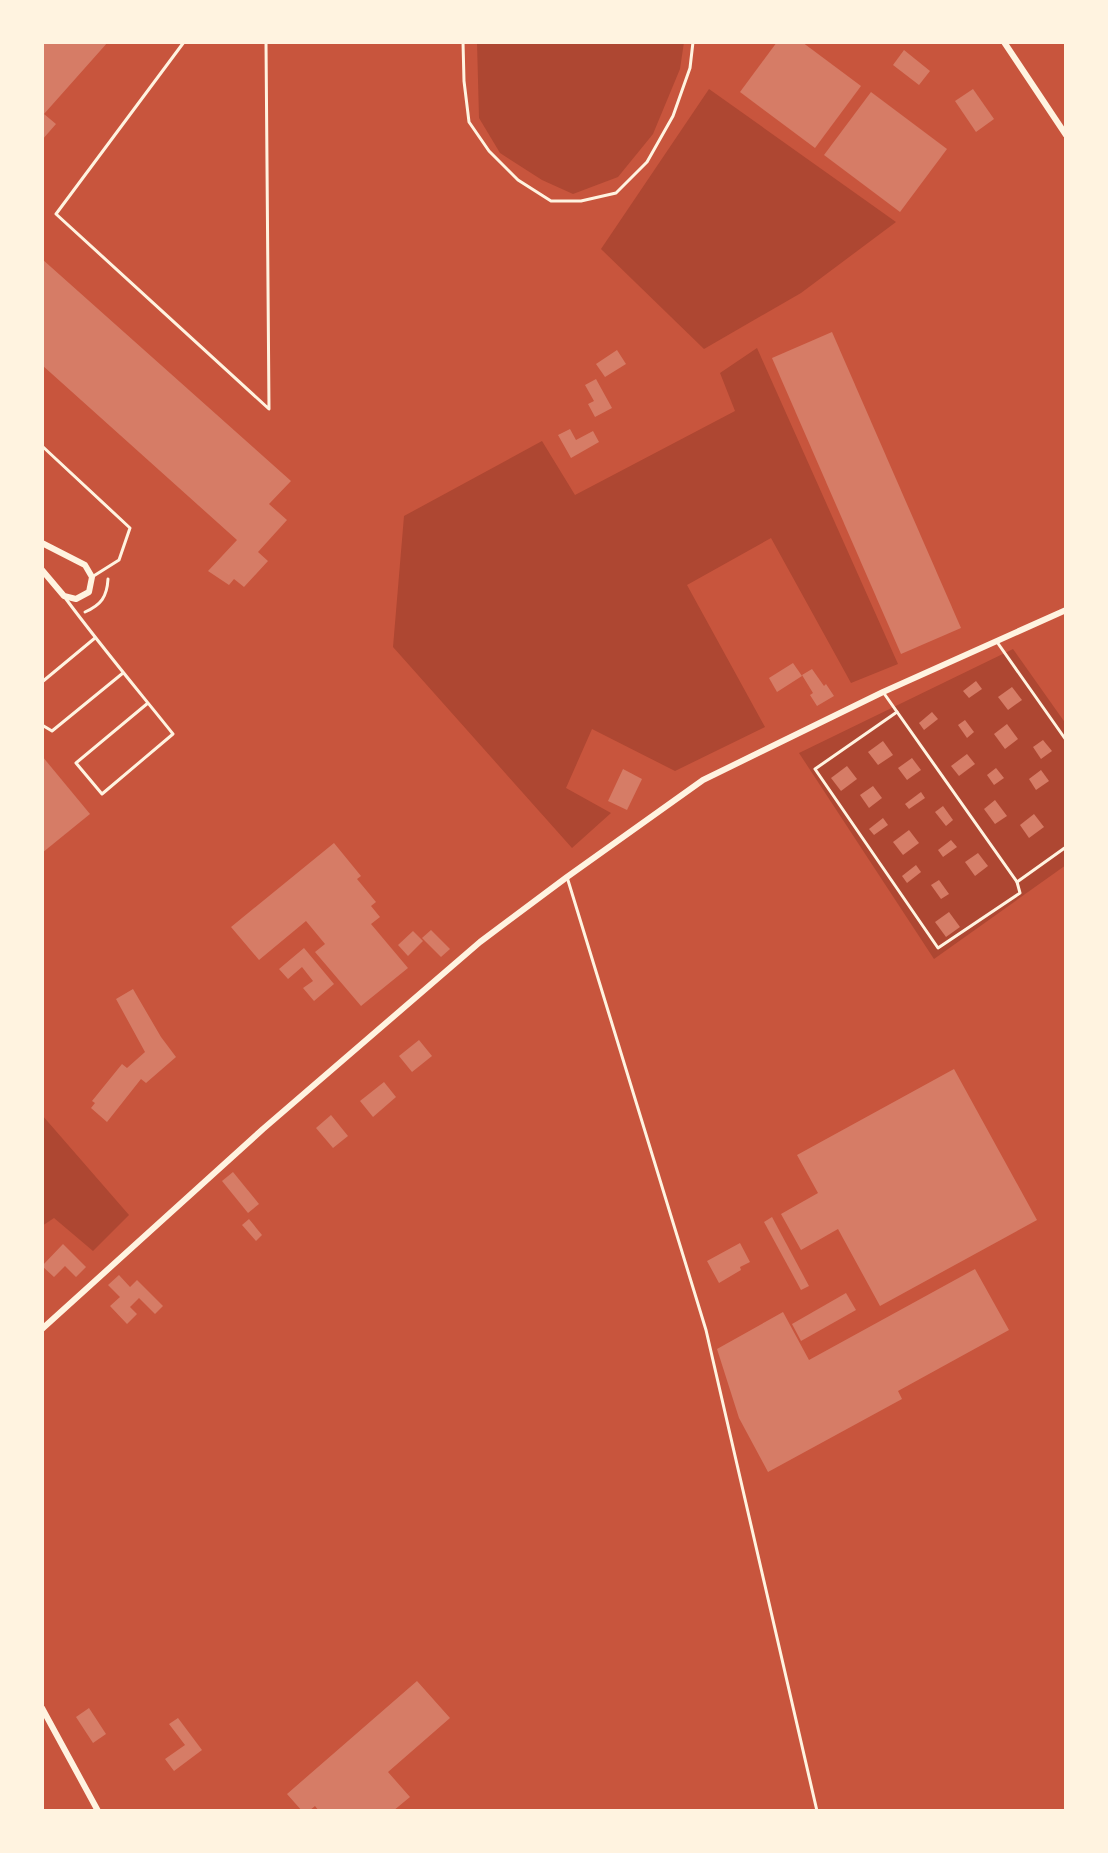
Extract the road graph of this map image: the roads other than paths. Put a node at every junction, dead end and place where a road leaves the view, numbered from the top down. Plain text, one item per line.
1 (184, 42) edge
2 (266, 42) edge
3 (1004, 42) edge
4 (1066, 135) edge
5 (42, 446) edge
6 (42, 543) edge
7 (42, 570) edge
8 (92, 577) junction
9 (64, 596) junction
10 (1066, 610) edge
11 (95, 638) junction
12 (996, 641) junction
13 (123, 673) junction
14 (42, 682) edge
15 (883, 692) junction
16 (148, 703) junction
17 (897, 712) junction
18 (42, 725) edge
19 (1066, 740) edge
20 (1066, 847) edge
21 (567, 877) junction
22 (1017, 882) junction
23 (42, 1329) edge
24 (42, 1708) edge
25 (98, 1811) edge
26 (817, 1811) edge

1 - 2 lane
3 - 4 street
5 - 8 lane
6 - 8 street
7 - 9 street
8 - 9 street
9 - 11 lane
10 - 12 street
11 - 13 lane
11 - 14 lane
12 - 15 street
12 - 19 lane
13 - 16 lane
13 - 18 lane
15 - 17 lane
15 - 21 street
16 - 16 lane
17 - 22 lane
17 - 22 lane
20 - 22 lane
21 - 23 street
21 - 26 lane
24 - 25 street

